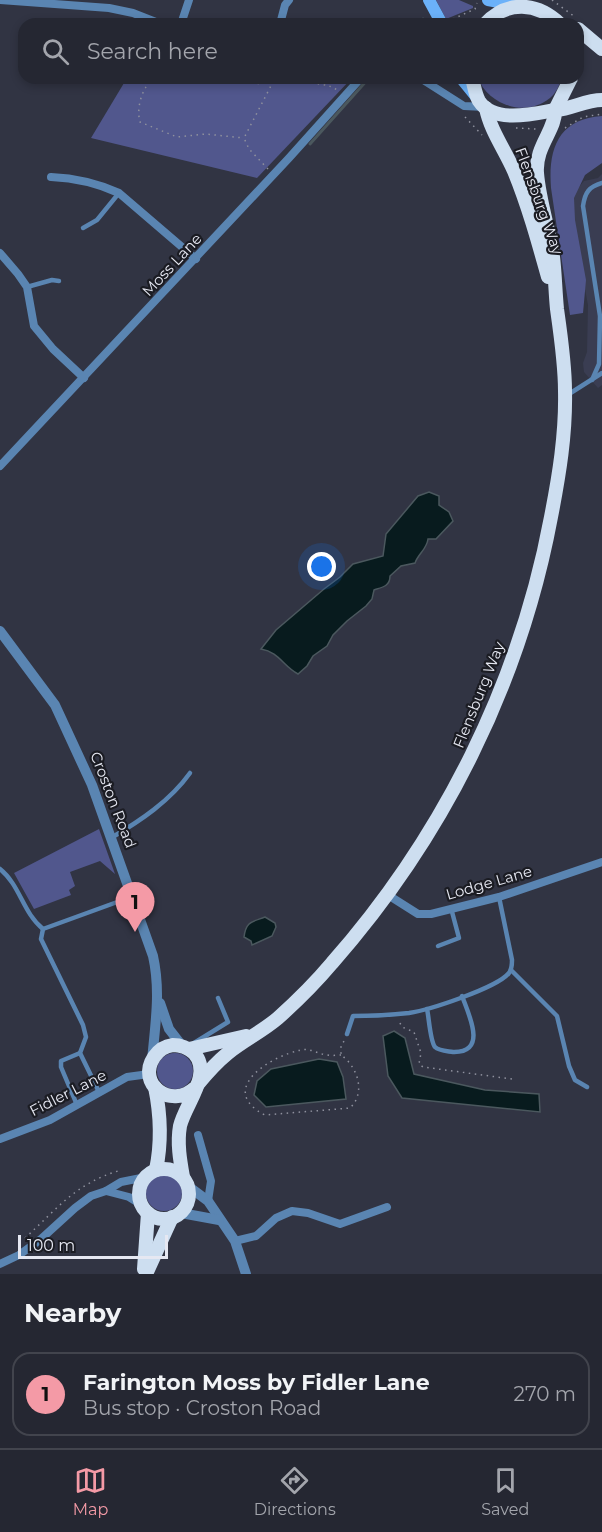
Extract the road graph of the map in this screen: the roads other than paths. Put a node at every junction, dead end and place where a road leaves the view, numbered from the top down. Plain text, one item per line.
1 (0, 0) edge
2 (189, 0) edge
3 (289, 0) edge
4 (429, 0) edge
5 (488, 0) edge
6 (99, 4) edge
7 (526, 4) edge
8 (543, 10) junction
9 (146, 18) edge
10 (183, 18) edge
11 (282, 18) edge
12 (439, 18) edge
13 (491, 18) edge
14 (553, 18) edge
15 (560, 18) edge
16 (584, 34) edge
17 (602, 49) edge
18 (356, 84) edge
19 (429, 84) edge
20 (466, 84) edge
21 (474, 84) edge
22 (568, 84) edge
23 (602, 100) edge
24 (483, 105) junction
25 (555, 110) junction
26 (51, 177) dead end
27 (601, 183) edge
28 (119, 193) junction
29 (83, 228) dead end
30 (0, 253) edge
31 (196, 259) junction
32 (59, 281) dead end
33 (27, 287) junction
34 (557, 308) junction
35 (602, 373) edge
36 (84, 378) junction
37 (592, 380) junction
38 (566, 395) junction
39 (0, 466) edge
40 (2, 639) edge
41 (190, 773) dead end
42 (111, 838) junction
43 (602, 862) edge
44 (0, 868) edge
45 (388, 895) junction
46 (131, 897) junction
47 (499, 897) junction
48 (451, 908) junction
49 (43, 929) junction
50 (438, 946) dead end
51 (512, 970) junction
52 (462, 996) junction
53 (159, 997) junction
54 (218, 998) dead end
55 (427, 1009) junction
56 (264, 1029) junction
57 (347, 1034) road end
58 (186, 1048) junction
59 (81, 1053) junction
60 (152, 1074) junction
61 (196, 1086) junction
62 (587, 1087) dead end
63 (99, 1092) junction
64 (77, 1104) junction
65 (198, 1135) dead end
66 (0, 1139) edge
67 (151, 1173) junction
68 (186, 1181) junction
69 (106, 1191) junction
70 (208, 1201) junction
71 (387, 1207) dead end
72 (145, 1209) junction
73 (176, 1215) junction
74 (219, 1220) junction
75 (234, 1241) junction
76 (0, 1264) edge
77 (145, 1274) edge
78 (246, 1274) edge

1 - 6 street
2 - 10 street
3 - 11 street
4 - 12 main road
5 - 7 main road
6 - 9 street
7 - 8 highway
7 - 13 highway
8 - 14 highway
8 - 15 highway
16 - 17 highway
18 - 31 street, Moss Lane
19 - 24 street
20 - 24 main road, Flensburg Way
21 - 24 highway
22 - 25 highway, Flensburg Way
23 - 25 highway
24 - 25 highway
24 - 34 highway, Flensburg Way
25 - 34 highway, Flensburg Way
26 - 28 street
27 - 37 lane
28 - 29 lane
28 - 31 street
30 - 33 street
31 - 36 street, Moss Lane
32 - 33 lane
33 - 36 street
34 - 38 highway, Flensburg Way
35 - 37 lane
36 - 39 street, Moss Lane
37 - 38 lane
38 - 45 highway, Flensburg Way
40 - 42 street, Croston Road
41 - 42 lane
42 - 46 street, Croston Road
43 - 47 street, Lodge Lane
44 - 49 lane
45 - 48 street, Lodge Lane
45 - 56 highway, Flensburg Way
46 - 49 lane
46 - 53 street, Croston Road
47 - 48 street, Lodge Lane
47 - 51 lane
48 - 50 lane
49 - 59 lane
51 - 52 lane
51 - 62 lane
52 - 55 lane
52 - 55 lane
53 - 58 street, Croston Road
53 - 60 street, Croston Road
54 - 58 lane
55 - 57 lane
56 - 58 highway, Flensburg Way
56 - 61 highway, Flensburg Way
58 - 60 highway
58 - 61 highway
59 - 63 lane
59 - 64 lane
60 - 61 highway
60 - 63 street, Fidler Lane
60 - 67 highway, Croston Road
61 - 68 highway
63 - 64 street, Fidler Lane
64 - 66 street, Fidler Lane
65 - 70 street
67 - 68 highway
67 - 69 street
67 - 72 highway
68 - 70 street
68 - 73 highway
69 - 72 street
69 - 76 street
70 - 74 street
71 - 75 street
72 - 73 highway
72 - 77 highway
73 - 74 street
73 - 77 highway
74 - 75 street
75 - 78 street

